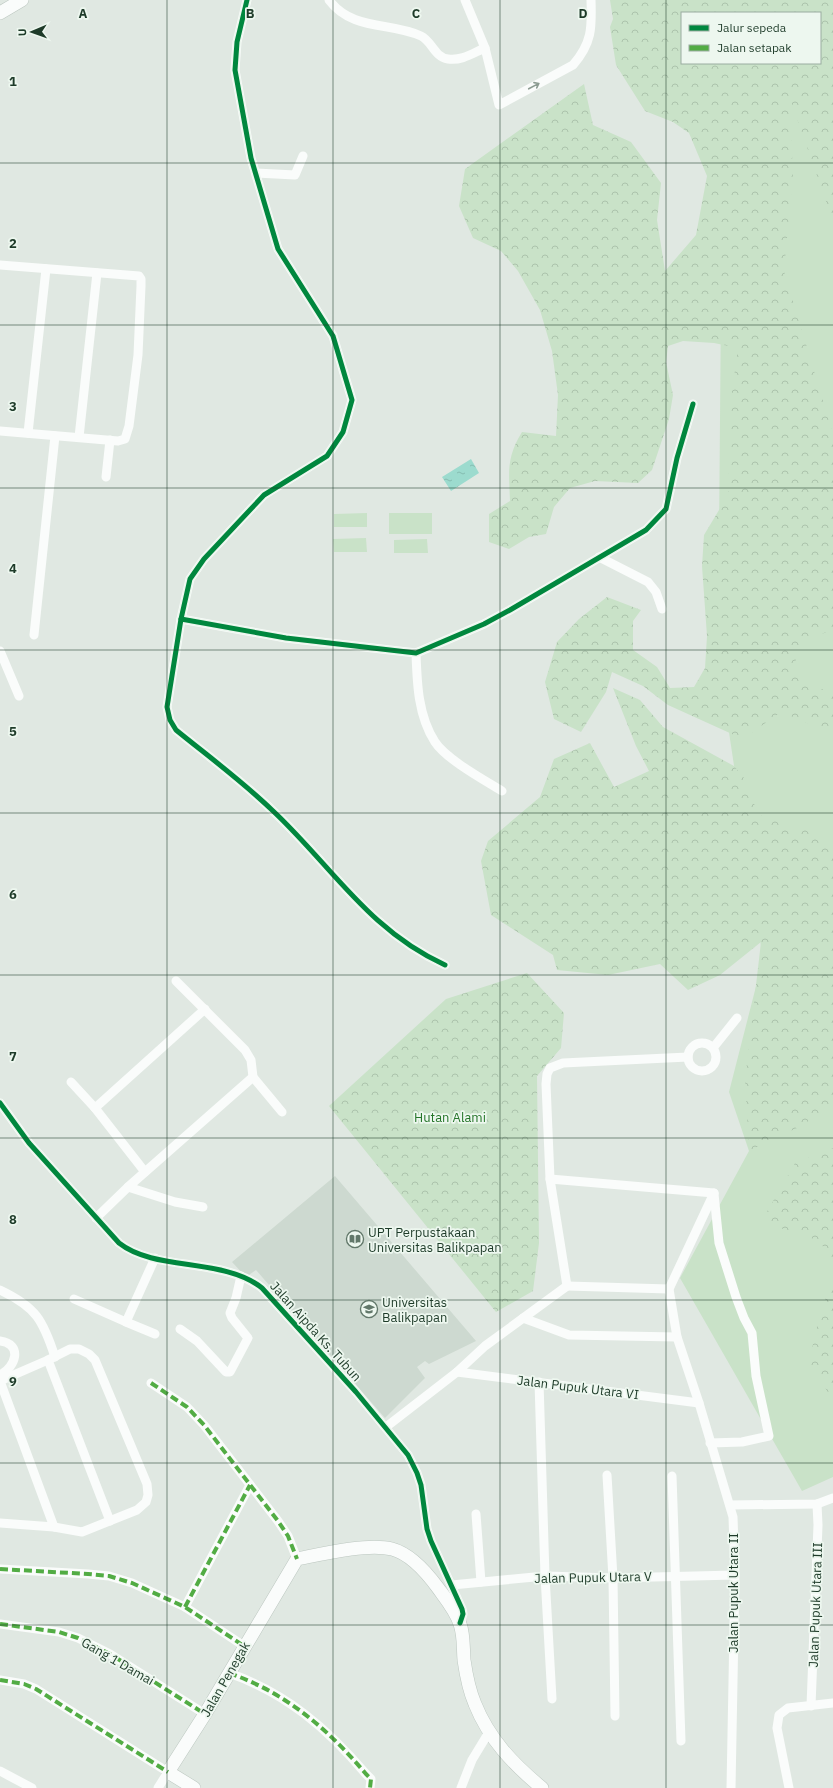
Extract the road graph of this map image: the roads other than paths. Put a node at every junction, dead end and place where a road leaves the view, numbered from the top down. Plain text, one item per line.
1 (22, 0) edge
2 (247, 0) edge
3 (329, 0) edge
4 (465, 0) edge
5 (592, 0) edge
6 (0, 13) edge
7 (485, 48) junction
8 (302, 156) dead end
9 (256, 173) junction
10 (0, 265) edge
11 (46, 269) junction
12 (97, 273) junction
13 (693, 404) dead end
14 (0, 431) edge
15 (28, 433) junction
16 (55, 436) junction
17 (79, 437) junction
18 (110, 440) junction
19 (106, 476) dead end
20 (599, 557) junction
21 (662, 609) dead end
22 (181, 619) junction
23 (34, 635) dead end
24 (0, 651) edge
25 (416, 653) junction
26 (19, 696) dead end
27 (502, 791) dead end
28 (445, 965) dead end
29 (176, 981) dead end
30 (205, 1009) junction
31 (737, 1018) dead end
32 (713, 1048) junction
33 (688, 1057) junction
34 (253, 1077) junction
35 (71, 1082) dead end
36 (0, 1103) edge
37 (95, 1108) junction
38 (282, 1112) dead end
39 (145, 1172) junction
40 (550, 1179) junction
41 (128, 1187) junction
42 (714, 1193) junction
43 (203, 1207) dead end
44 (96, 1218) junction
45 (155, 1258) junction
46 (241, 1276) junction
47 (567, 1286) junction
48 (669, 1289) junction
49 (0, 1290) edge
50 (74, 1299) dead end
51 (523, 1318) junction
52 (126, 1322) junction
53 (180, 1329) dead end
54 (155, 1334) dead end
55 (677, 1337) junction
56 (0, 1341) edge
57 (52, 1358) junction
58 (457, 1372) junction
59 (0, 1375) edge
60 (0, 1381) edge
61 (539, 1382) junction
62 (151, 1383) dead end
63 (699, 1403) junction
64 (386, 1427) junction
65 (710, 1443) junction
66 (607, 1475) dead end
67 (672, 1476) dead end
68 (250, 1485) junction
69 (833, 1498) edge
70 (817, 1504) junction
71 (730, 1505) junction
72 (476, 1514) dead end
73 (110, 1521) junction
74 (0, 1524) edge
75 (54, 1527) junction
76 (297, 1559) junction
77 (0, 1569) edge
78 (735, 1574) junction
79 (545, 1576) junction
80 (676, 1576) junction
81 (613, 1578) junction
82 (481, 1582) junction
83 (452, 1586) junction
84 (185, 1607) junction
85 (460, 1623) junction
86 (0, 1624) edge
87 (244, 1646) junction
88 (229, 1673) junction
89 (0, 1680) edge
90 (552, 1699) dead end
91 (833, 1702) edge
92 (811, 1706) junction
93 (205, 1714) junction
94 (615, 1716) dead end
95 (489, 1732) junction
96 (681, 1741) dead end
97 (0, 1771) edge
98 (168, 1772) junction
99 (464, 1787) edge
100 (32, 1788) edge
101 (158, 1788) edge
102 (194, 1788) edge
103 (370, 1788) edge
104 (542, 1788) edge
105 (730, 1788) edge
106 (789, 1788) edge

1 - 6 street
2 - 9 street
3 - 7 street
4 - 7 street
7 -> 5 street
8 - 9 street
9 - 22 street
10 - 11 street
11 - 12 street
11 - 15 street
12 - 17 street
12 - 18 street
13 - 20 street
14 - 15 street
15 - 16 street
16 - 17 street
16 - 23 street
17 - 18 street
18 - 19 street
20 - 21 street
20 - 25 street
22 - 25 street
22 - 28 street
24 - 26 street
25 - 27 street
29 - 30 street
30 - 34 street
30 - 37 street
31 - 32 street
32 - 33 street
32 - 33 street
33 - 40 street
34 - 38 street
34 - 39 street
35 - 37 street
36 - 44 street, Jalan Aipda Ks. Tubun
37 - 39 street
39 - 41 street
40 - 42 street
40 - 47 street
41 - 43 street
41 - 44 street
42 - 48 street
42 - 65 street
44 - 45 street, Jalan Aipda Ks. Tubun
45 - 46 street, Jalan Aipda Ks. Tubun
45 - 52 street
46 - 53 street
46 - 64 street, Jalan Aipda Ks. Tubun
47 - 48 street
47 - 51 street
48 - 55 street, Jalan Pupuk Utara II
49 - 57 street
50 - 52 street
51 - 55 street
51 - 58 street
52 - 54 street
55 - 63 street, Jalan Pupuk Utara II
56 - 59 street
57 - 60 street
57 - 73 street
57 - 73 street
58 - 61 street, Jalan Pupuk Utara VI
58 - 64 street
60 - 75 street
61 - 63 street, Jalan Pupuk Utara VI
61 - 79 street
62 - 68 street
63 - 65 street, Jalan Pupuk Utara II
64 - 83 street, Jalan Aipda Ks. Tubun
65 - 71 street, Jalan Pupuk Utara II
66 - 81 street
67 - 80 street
68 - 76 street
68 - 84 street
69 - 70 street
70 - 71 street
70 - 92 street, Jalan Pupuk Utara III
71 - 78 street, Jalan Pupuk Utara II
72 - 82 street
73 - 75 street
74 - 75 street
76 - 85 street
76 - 87 street, Jalan Penegak
77 - 84 street
78 - 80 street, Jalan Pupuk Utara V
78 - 105 street, Jalan Pupuk Utara II
79 - 81 street, Jalan Pupuk Utara V
79 - 82 street, Jalan Pupuk Utara V
79 - 90 street
80 - 81 street, Jalan Pupuk Utara V
80 - 96 street
81 - 94 street
82 - 83 street, Jalan Pupuk Utara V
83 - 85 street, Jalan Aipda Ks. Tubun
84 - 87 street
85 - 95 street
86 - 93 street, Gang 1 Damai
87 - 88 street, Jalan Penegak
88 - 93 street, Jalan Penegak
88 - 103 street
89 - 98 street
91 - 92 street
92 - 106 street
93 - 98 street, Jalan Penegak
95 - 99 street
95 - 104 street
97 - 100 street
98 - 101 street
98 - 102 street

